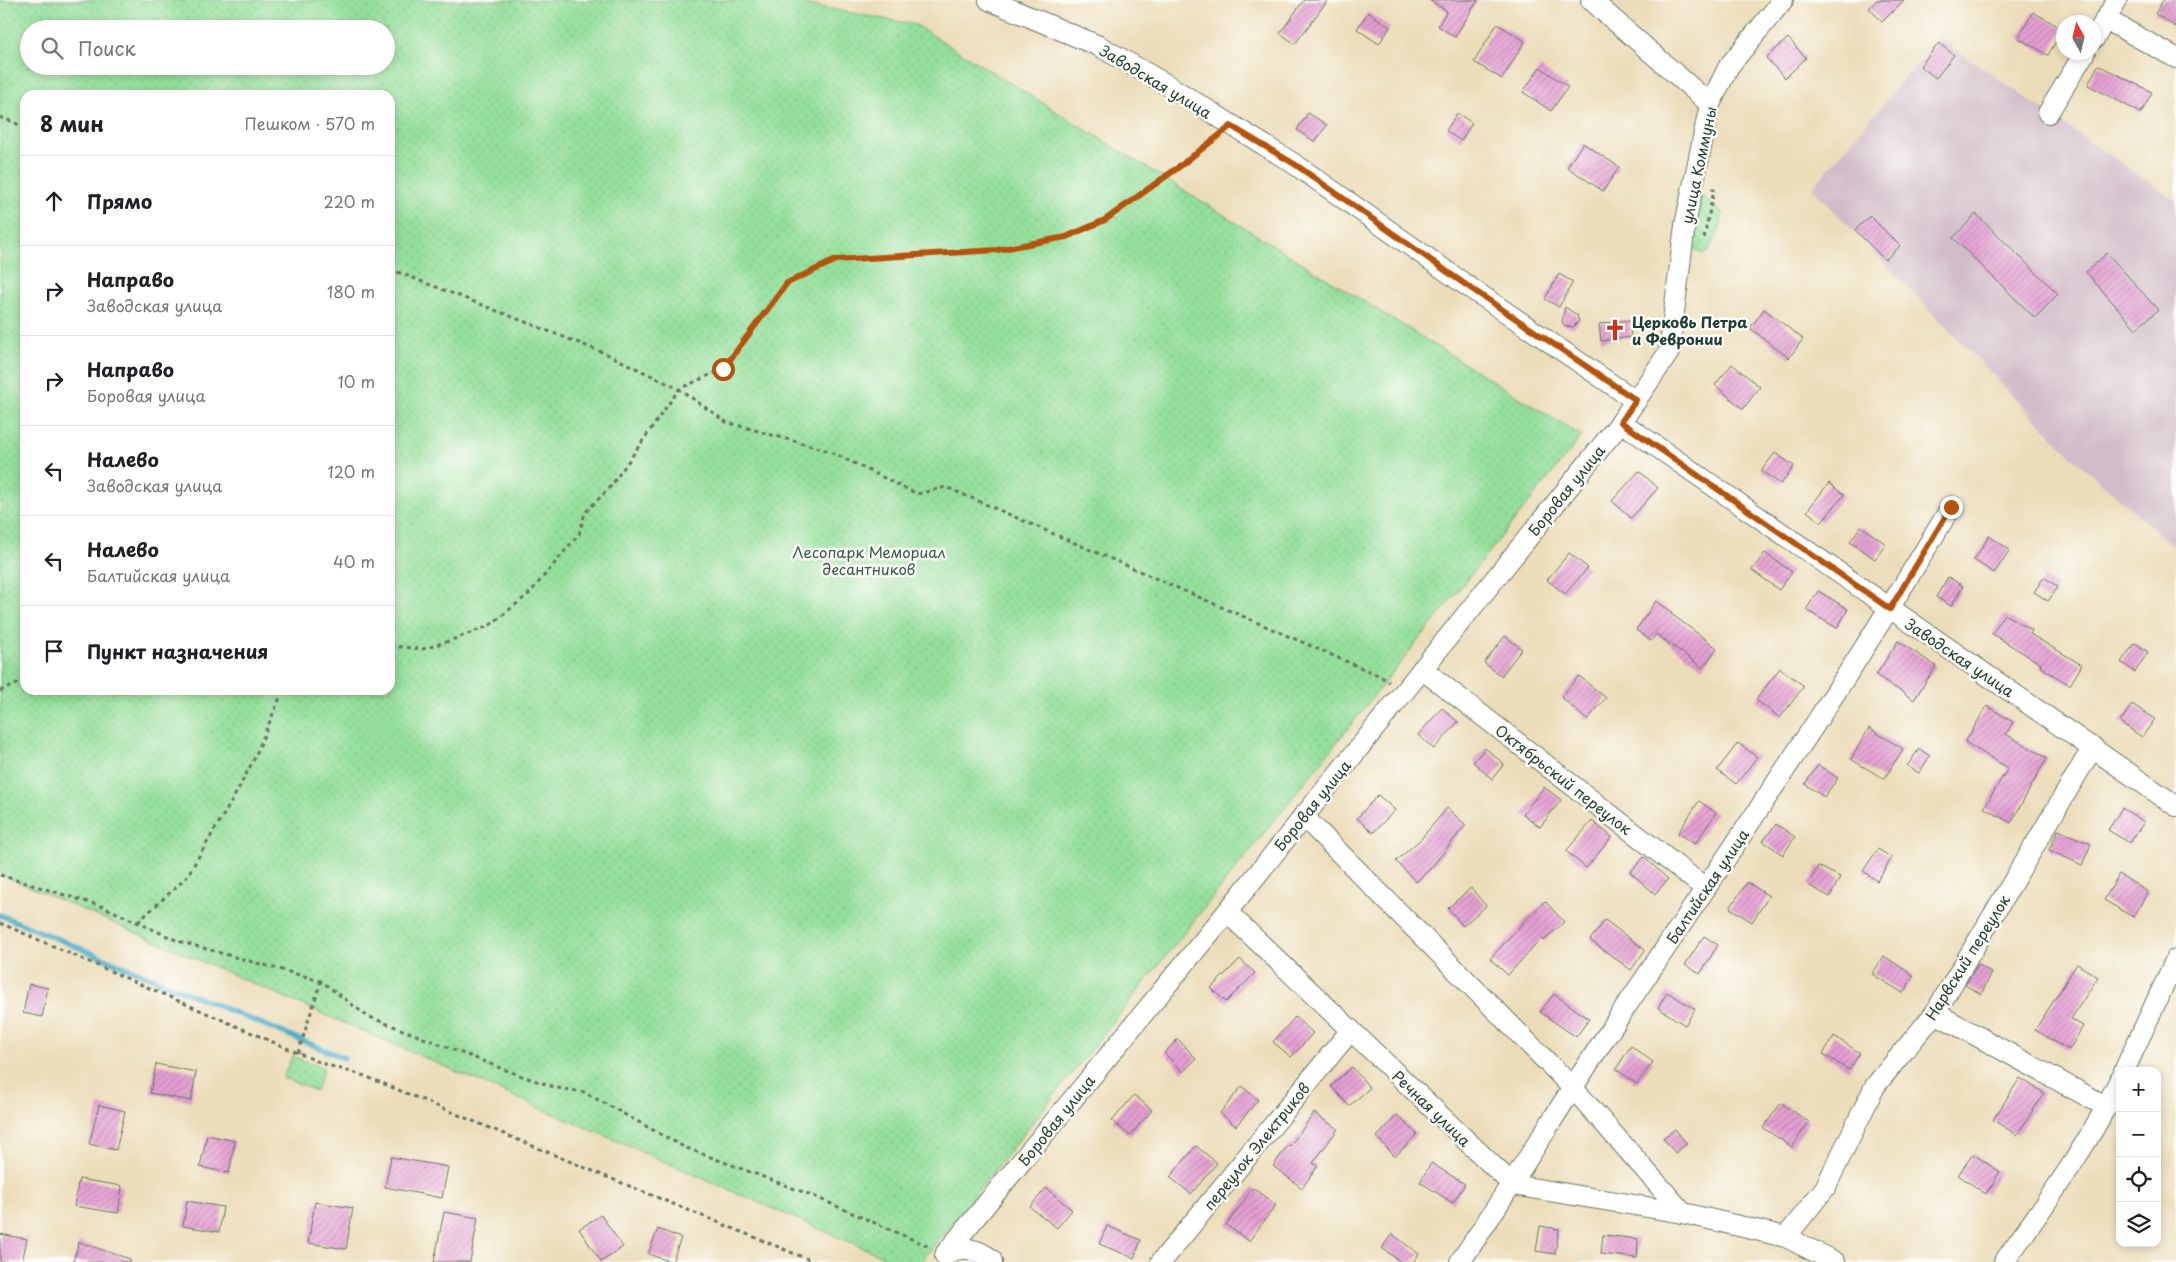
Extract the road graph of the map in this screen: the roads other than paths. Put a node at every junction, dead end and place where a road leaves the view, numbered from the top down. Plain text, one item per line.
1 (989, 0) edge
2 (1591, 0) edge
3 (1784, 0) edge
4 (2117, 0) edge
5 (2105, 19) junction
6 (2101, 26) edge
7 (2176, 58) edge
8 (2080, 60) edge
9 (1710, 104) junction
10 (2048, 113) dead end
11 (1669, 352) joint
12 (1636, 400) junction
13 (1621, 422) junction
14 (1951, 507) dead end
15 (1890, 609) junction
16 (1422, 669) junction
17 (2094, 747) junction
18 (2176, 806) edge
19 (1303, 816) junction
20 (1705, 888) junction
21 (1227, 912) junction
22 (2176, 959) edge
23 (1935, 1012) junction
24 (1351, 1030) junction
25 (2126, 1067) edge
26 (1572, 1087) junction
27 (2116, 1088) edge
28 (2107, 1107) junction
29 (1512, 1185) junction
30 (1683, 1213) junction
31 (966, 1230) junction
32 (1786, 1237) junction
33 (944, 1258) edge
34 (990, 1259) edge
35 (1161, 1262) edge
36 (1460, 1262) edge
37 (1835, 1262) edge
38 (2004, 1262) edge

1 - 12 street, Заводская улица
2 - 9 street
3 - 9 street, улица Коммуны
4 - 5 street
5 - 6 street
5 - 7 street
8 - 10 street
9 - 11 street, улица Коммуны
11 - 12 street, Боровая улица
12 - 13 street, Боровая улица
13 - 15 street, Заводская улица
13 - 16 street, Боровая улица
14 - 15 street, Балтийская улица
15 - 17 street, Заводская улица
15 - 20 street, Балтийская улица
16 - 19 street, Боровая улица
16 - 20 street, Октябрьский переулок
17 - 18 street, Заводская улица
17 - 23 street, Нарвский переулок
19 - 21 street, Боровая улица
19 - 26 street
20 - 26 street, Балтийская улица
21 - 24 street, Речная улица
21 - 31 street, Боровая улица
22 - 25 street
23 - 28 street
23 - 32 street, Нарвский переулок
24 - 29 street, Речная улица
24 - 35 street, переулок Электриков
26 - 29 street, Балтийская улица
26 - 30 street
27 - 28 street
28 - 38 street
29 - 30 street
29 - 36 street, Балтийская улица
30 - 32 street
31 - 33 street, Боровая улица
31 - 34 street
32 - 37 street
33 - 34 street

